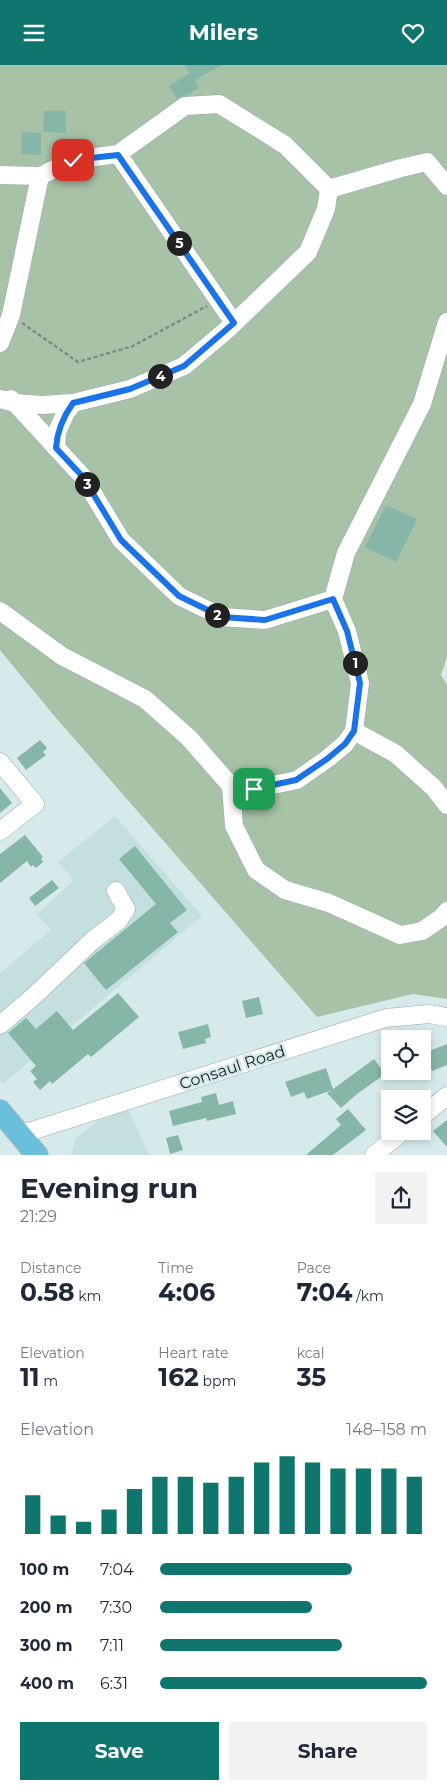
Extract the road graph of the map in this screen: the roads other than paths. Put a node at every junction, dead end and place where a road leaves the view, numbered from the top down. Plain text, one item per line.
1 (118, 155) junction
2 (0, 175) edge
3 (40, 177) junction
4 (447, 186) edge
5 (329, 189) junction
6 (234, 323) junction
7 (447, 323) edge
8 (0, 343) edge
9 (0, 388) edge
10 (7, 401) edge
11 (73, 403) junction
12 (56, 448) junction
13 (333, 599) junction
14 (0, 611) edge
15 (354, 731) junction
16 (0, 762) edge
17 (231, 786) junction
18 (447, 805) edge
19 (0, 831) edge
20 (116, 891) dead end
21 (447, 911) edge
22 (447, 1017) edge
23 (0, 1025) edge
24 (447, 1096) edge
25 (431, 1109) edge
26 (0, 1111) edge
27 (19, 1135) junction
28 (392, 1140) edge
29 (37, 1155) edge
30 (374, 1155) edge

1 - 3 street
1 - 5 street
1 - 6 street
2 - 3 street
3 - 8 street
4 - 5 street
5 - 6 street
6 - 11 street
7 - 13 street
9 - 10 street
10 - 11 street
10 - 12 street
11 - 12 street
12 - 13 street
13 - 15 street
14 - 17 street
15 - 17 street
15 - 18 street
16 - 19 street
17 - 21 street
20 - 23 street
22 - 27 street, Consaul Road
24 - 25 street
26 - 27 main road
27 - 29 main road
28 - 30 street

